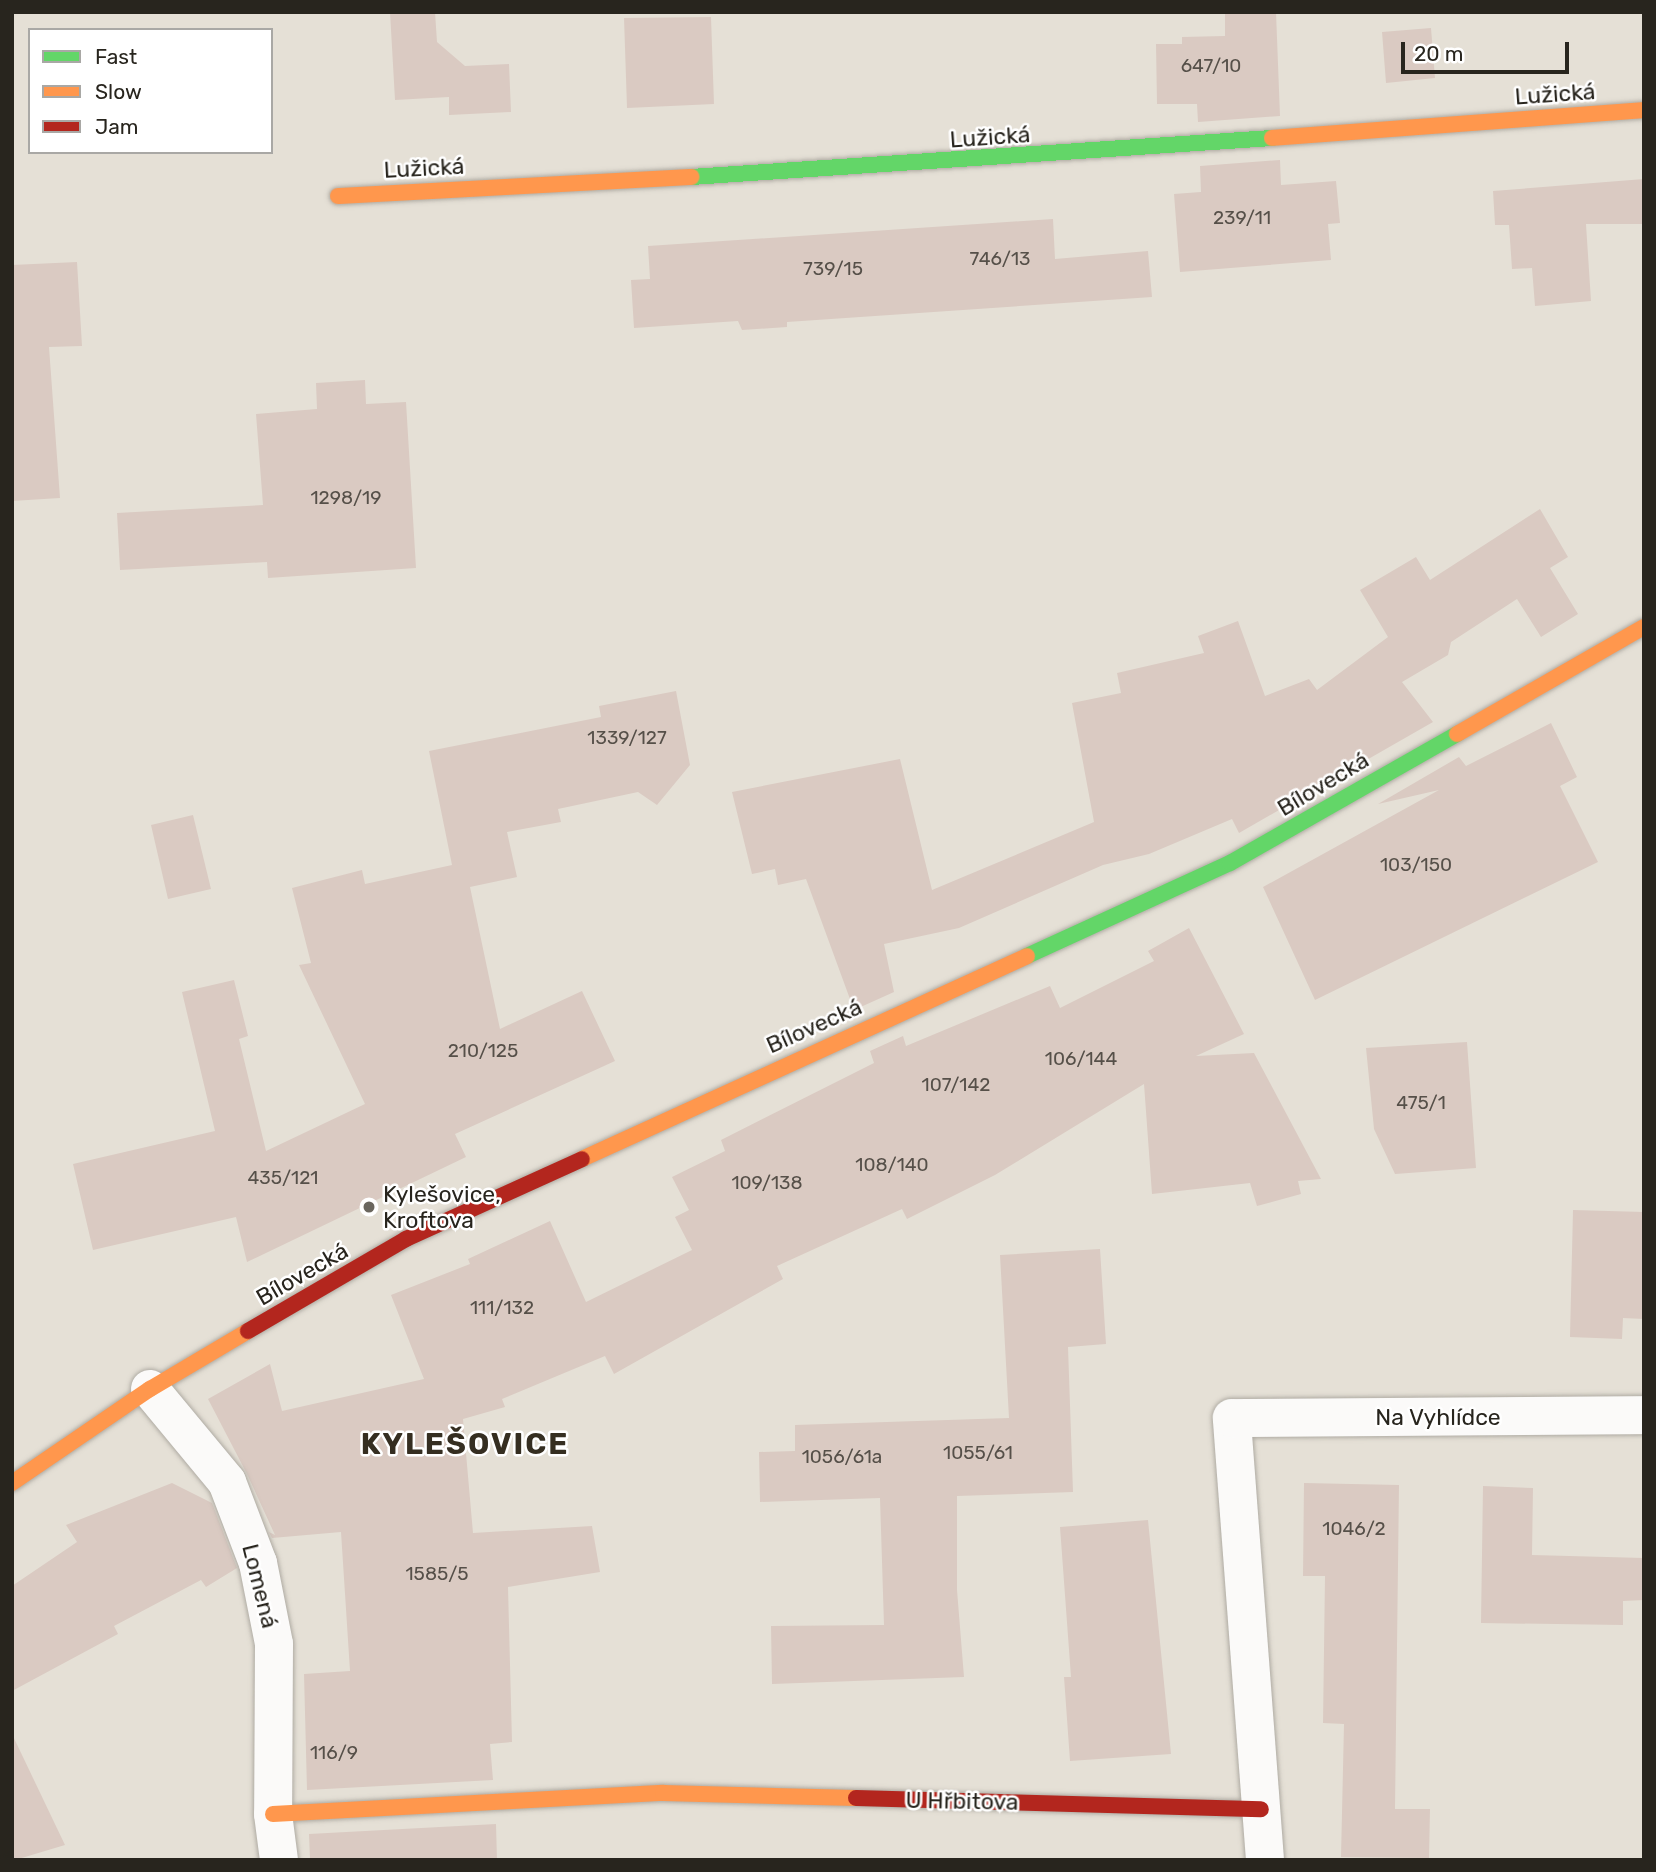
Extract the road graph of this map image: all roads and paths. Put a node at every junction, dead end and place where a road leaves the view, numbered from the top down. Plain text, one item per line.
1 (1644, 110) edge
2 (338, 196) dead end
3 (1644, 627) edge
4 (150, 1389) junction
5 (1644, 1415) edge
6 (12, 1483) edge
7 (1261, 1809) junction
8 (273, 1814) junction
9 (279, 1860) edge
10 (1265, 1860) edge

1 - 2 street, Lužická
3 - 4 street, Bílovecká
4 - 6 street, Bílovecká
4 - 8 street, Lomená
5 - 7 street, Na Vyhlídce
7 - 8 street, U Hřbitova
7 - 10 street
8 - 9 street, Lomená

